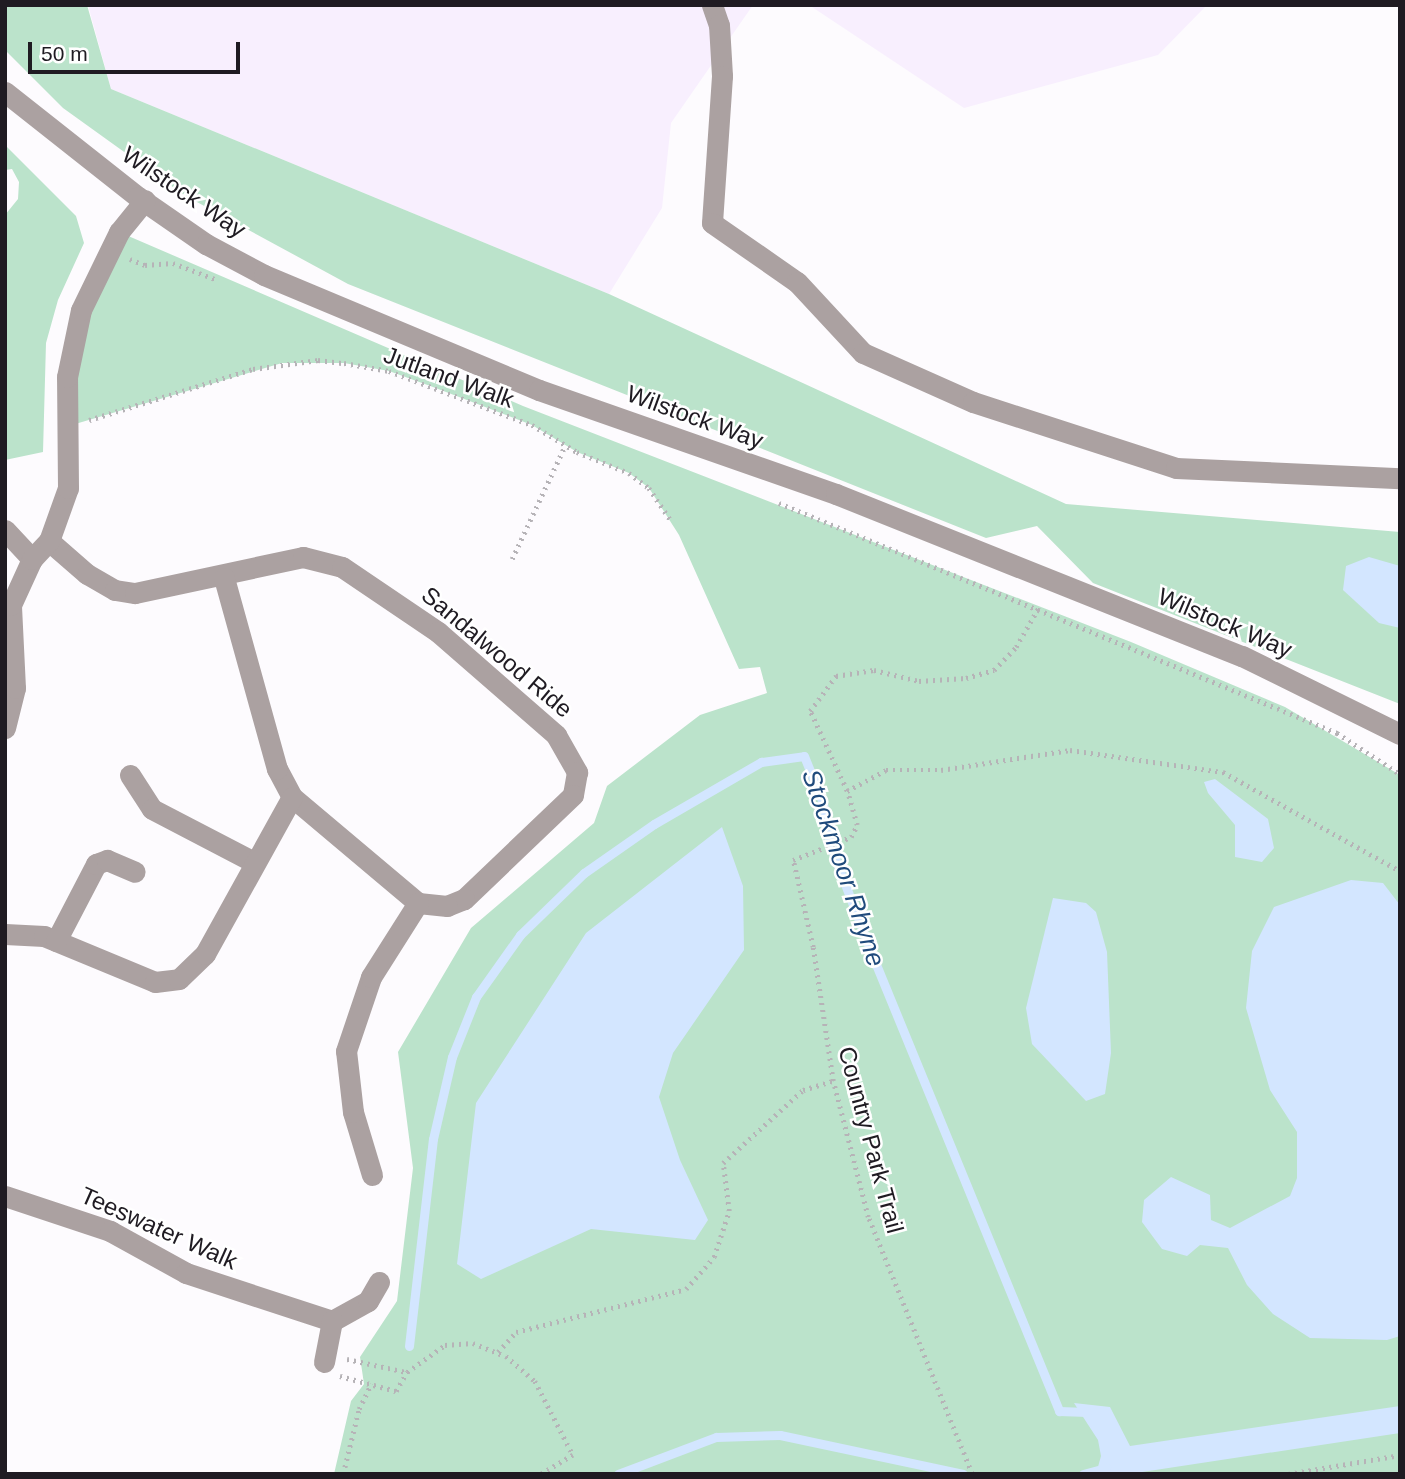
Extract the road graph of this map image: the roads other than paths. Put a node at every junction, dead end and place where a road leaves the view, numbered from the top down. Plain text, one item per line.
1 (712, 5) edge
2 (5, 92) edge
3 (145, 201) junction
4 (1400, 478) edge
5 (5, 530) edge
6 (49, 541) junction
7 (32, 559) junction
8 (224, 578) junction
9 (7, 720) edge
10 (1400, 734) edge
11 (130, 775) dead end
12 (292, 797) junction
13 (254, 862) junction
14 (135, 872) dead end
15 (418, 903) junction
16 (5, 934) edge
17 (56, 941) junction
18 (372, 1175) dead end
19 (5, 1196) edge
20 (379, 1282) dead end
21 (332, 1321) junction
22 (325, 1358) road end

1 - 4 street
2 - 3 street, Wilstock Way
3 - 6 street
3 - 10 street, Wilstock Way
5 - 7 street
6 - 7 street
6 - 8 street, Sandalwood Ride
7 - 9 street
8 - 12 street
8 - 15 street, Sandalwood Ride
11 - 13 street
12 - 13 street
12 - 15 street
13 - 17 street
14 - 17 street
15 - 18 street
16 - 17 street
19 - 21 street, Teeswater Walk
20 - 21 street
21 - 22 street

